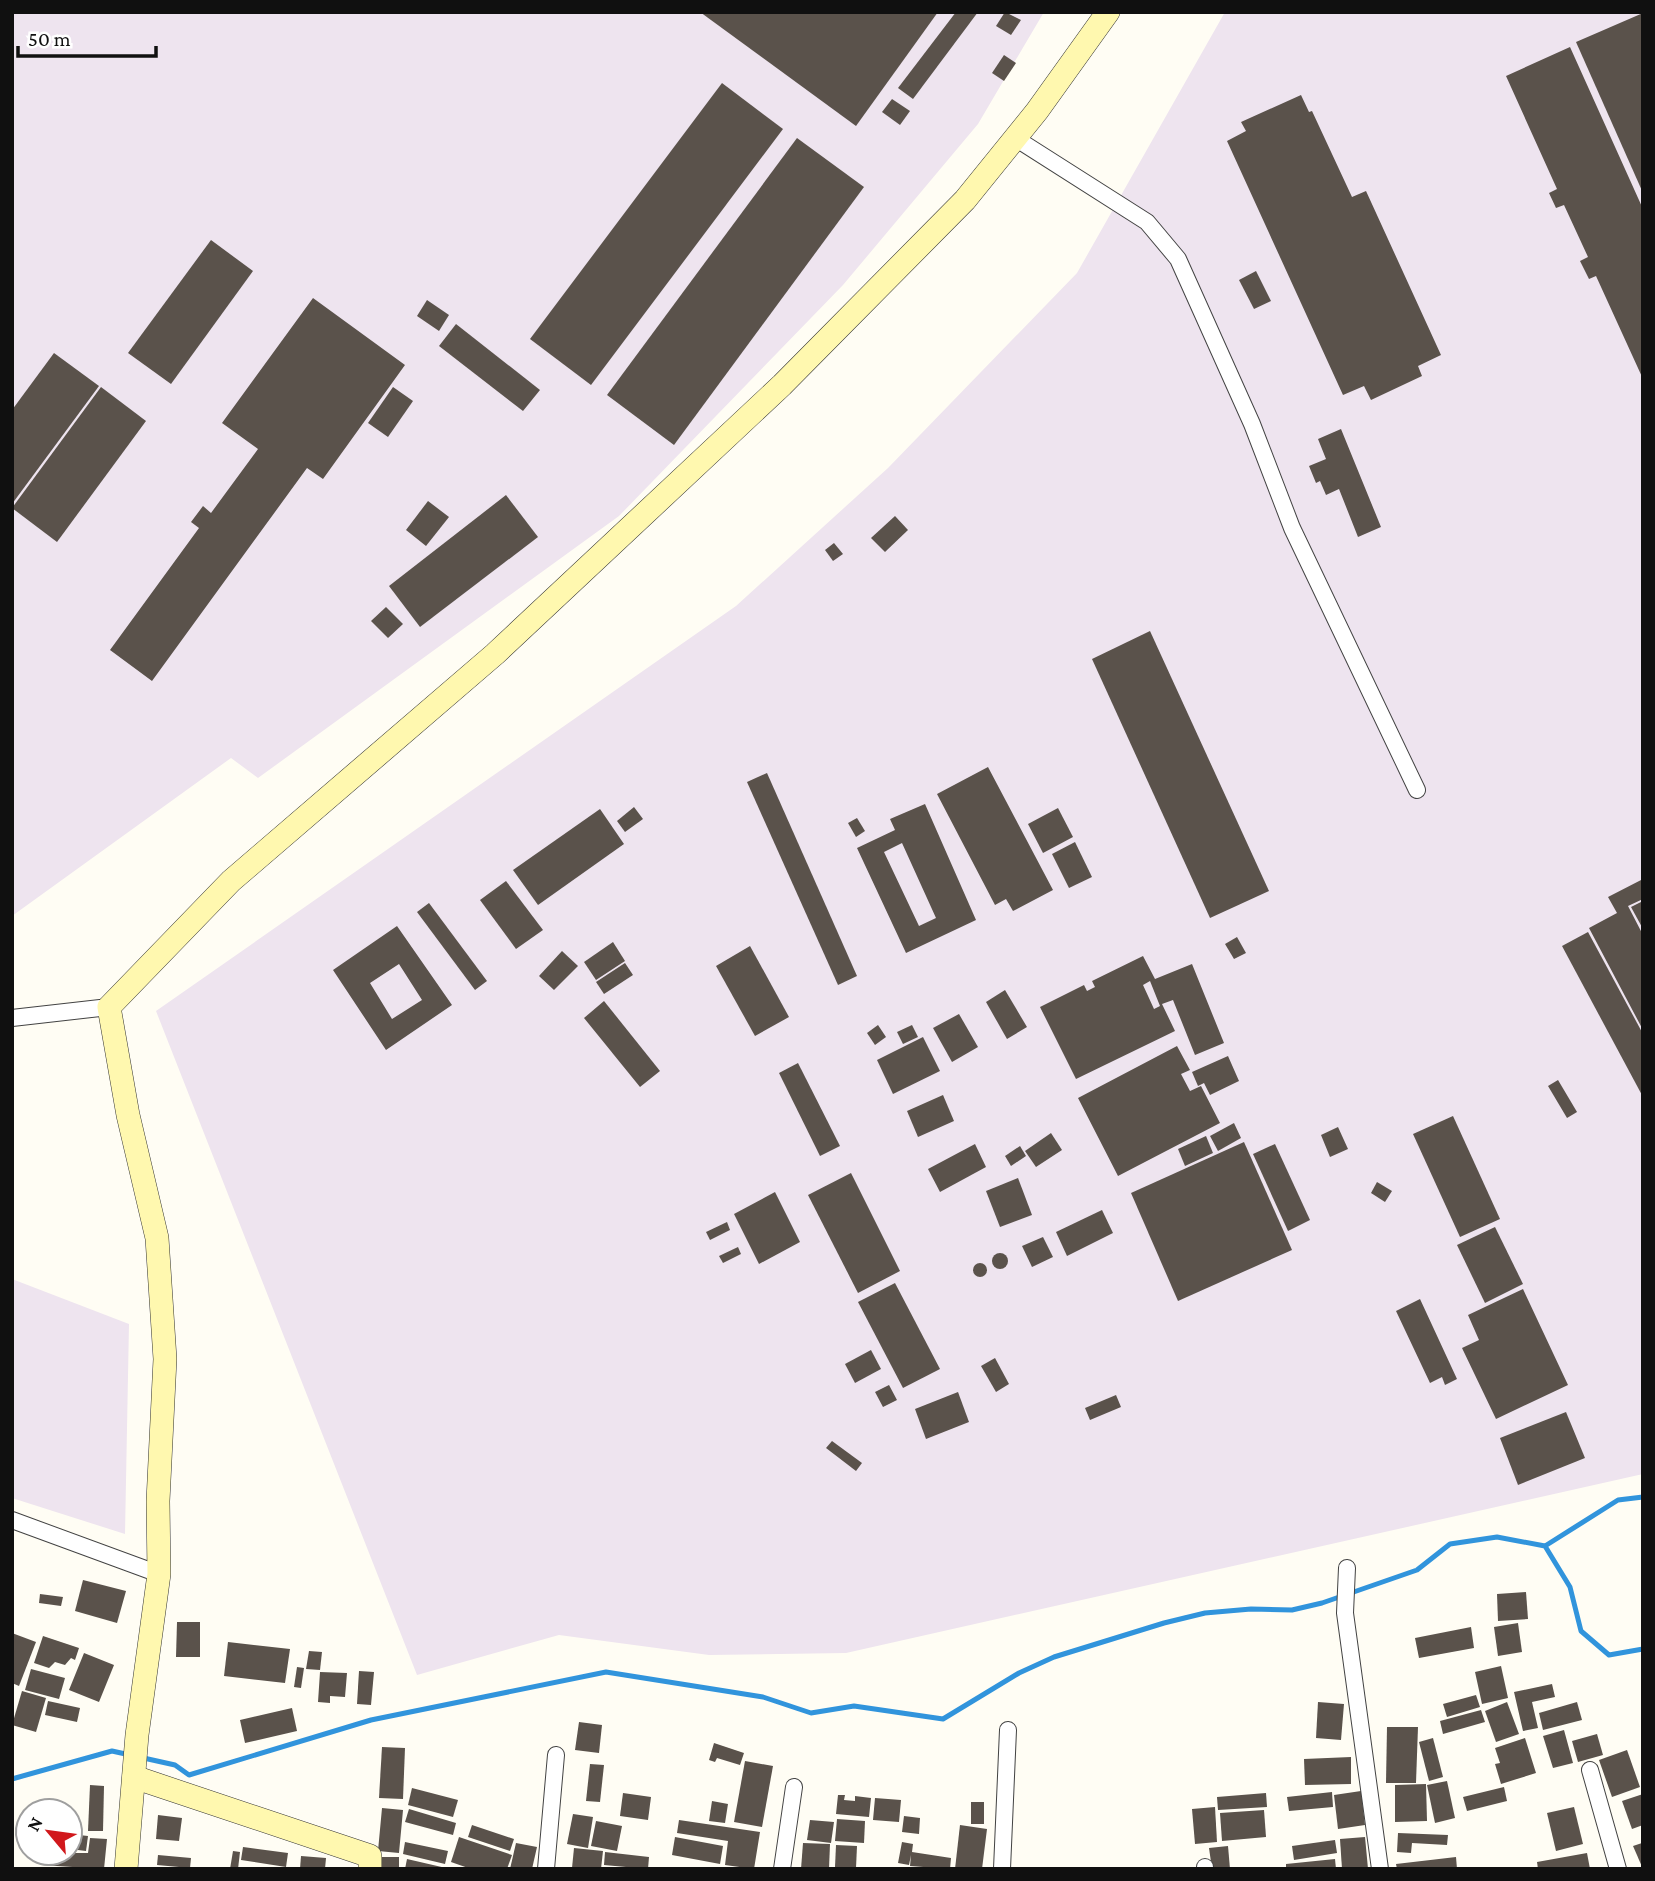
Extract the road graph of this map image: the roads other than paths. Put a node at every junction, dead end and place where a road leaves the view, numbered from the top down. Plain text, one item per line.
1 (1108, 12) edge
2 (1015, 138) junction
3 (1417, 790) dead end
4 (109, 1007) junction
5 (12, 1018) edge
6 (12, 1520) edge
7 (1347, 1568) dead end
8 (159, 1574) junction
9 (1008, 1730) dead end
10 (556, 1755) dead end
11 (1590, 1770) dead end
12 (134, 1777) junction
13 (794, 1787) dead end
14 (127, 1869) edge
15 (370, 1869) edge
16 (546, 1869) edge
17 (782, 1869) edge
18 (1002, 1869) edge
19 (1380, 1869) edge
20 (1618, 1869) edge

1 - 2 street
2 - 3 street
2 - 4 street
4 - 5 street
4 - 8 street
6 - 8 street
7 - 19 street
8 - 12 street
9 - 18 street
10 - 16 street
11 - 20 street
12 - 14 street
12 - 15 street
13 - 17 street

